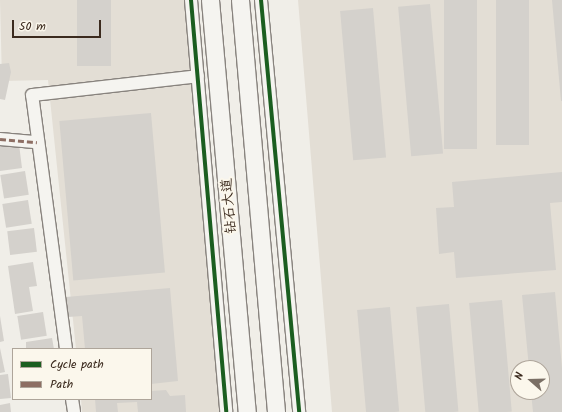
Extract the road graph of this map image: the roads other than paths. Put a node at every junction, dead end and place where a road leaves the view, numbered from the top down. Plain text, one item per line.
1 (191, 0) edge
2 (210, 0) edge
3 (240, 0) edge
4 (261, 0) edge
5 (214, 38) junction
6 (195, 39) junction
7 (198, 76) junction
8 (0, 139) edge
9 (37, 142) junction
10 (232, 242) junction
11 (212, 243) junction
12 (66, 348) edge
13 (72, 400) edge
14 (74, 412) edge
15 (226, 412) edge
16 (247, 412) edge
17 (276, 412) edge
18 (299, 412) edge

1 - 6 street
2 - 5 highway, 钻石大道
3 - 17 highway, 钻石大道
4 - 18 street
5 - 6 street
5 - 10 highway, 钻石大道
6 - 7 street
7 - 9 street
7 - 11 street
8 - 9 street
9 - 12 street
10 - 11 street
10 - 16 highway, 钻石大道
11 - 15 street
13 - 14 street

